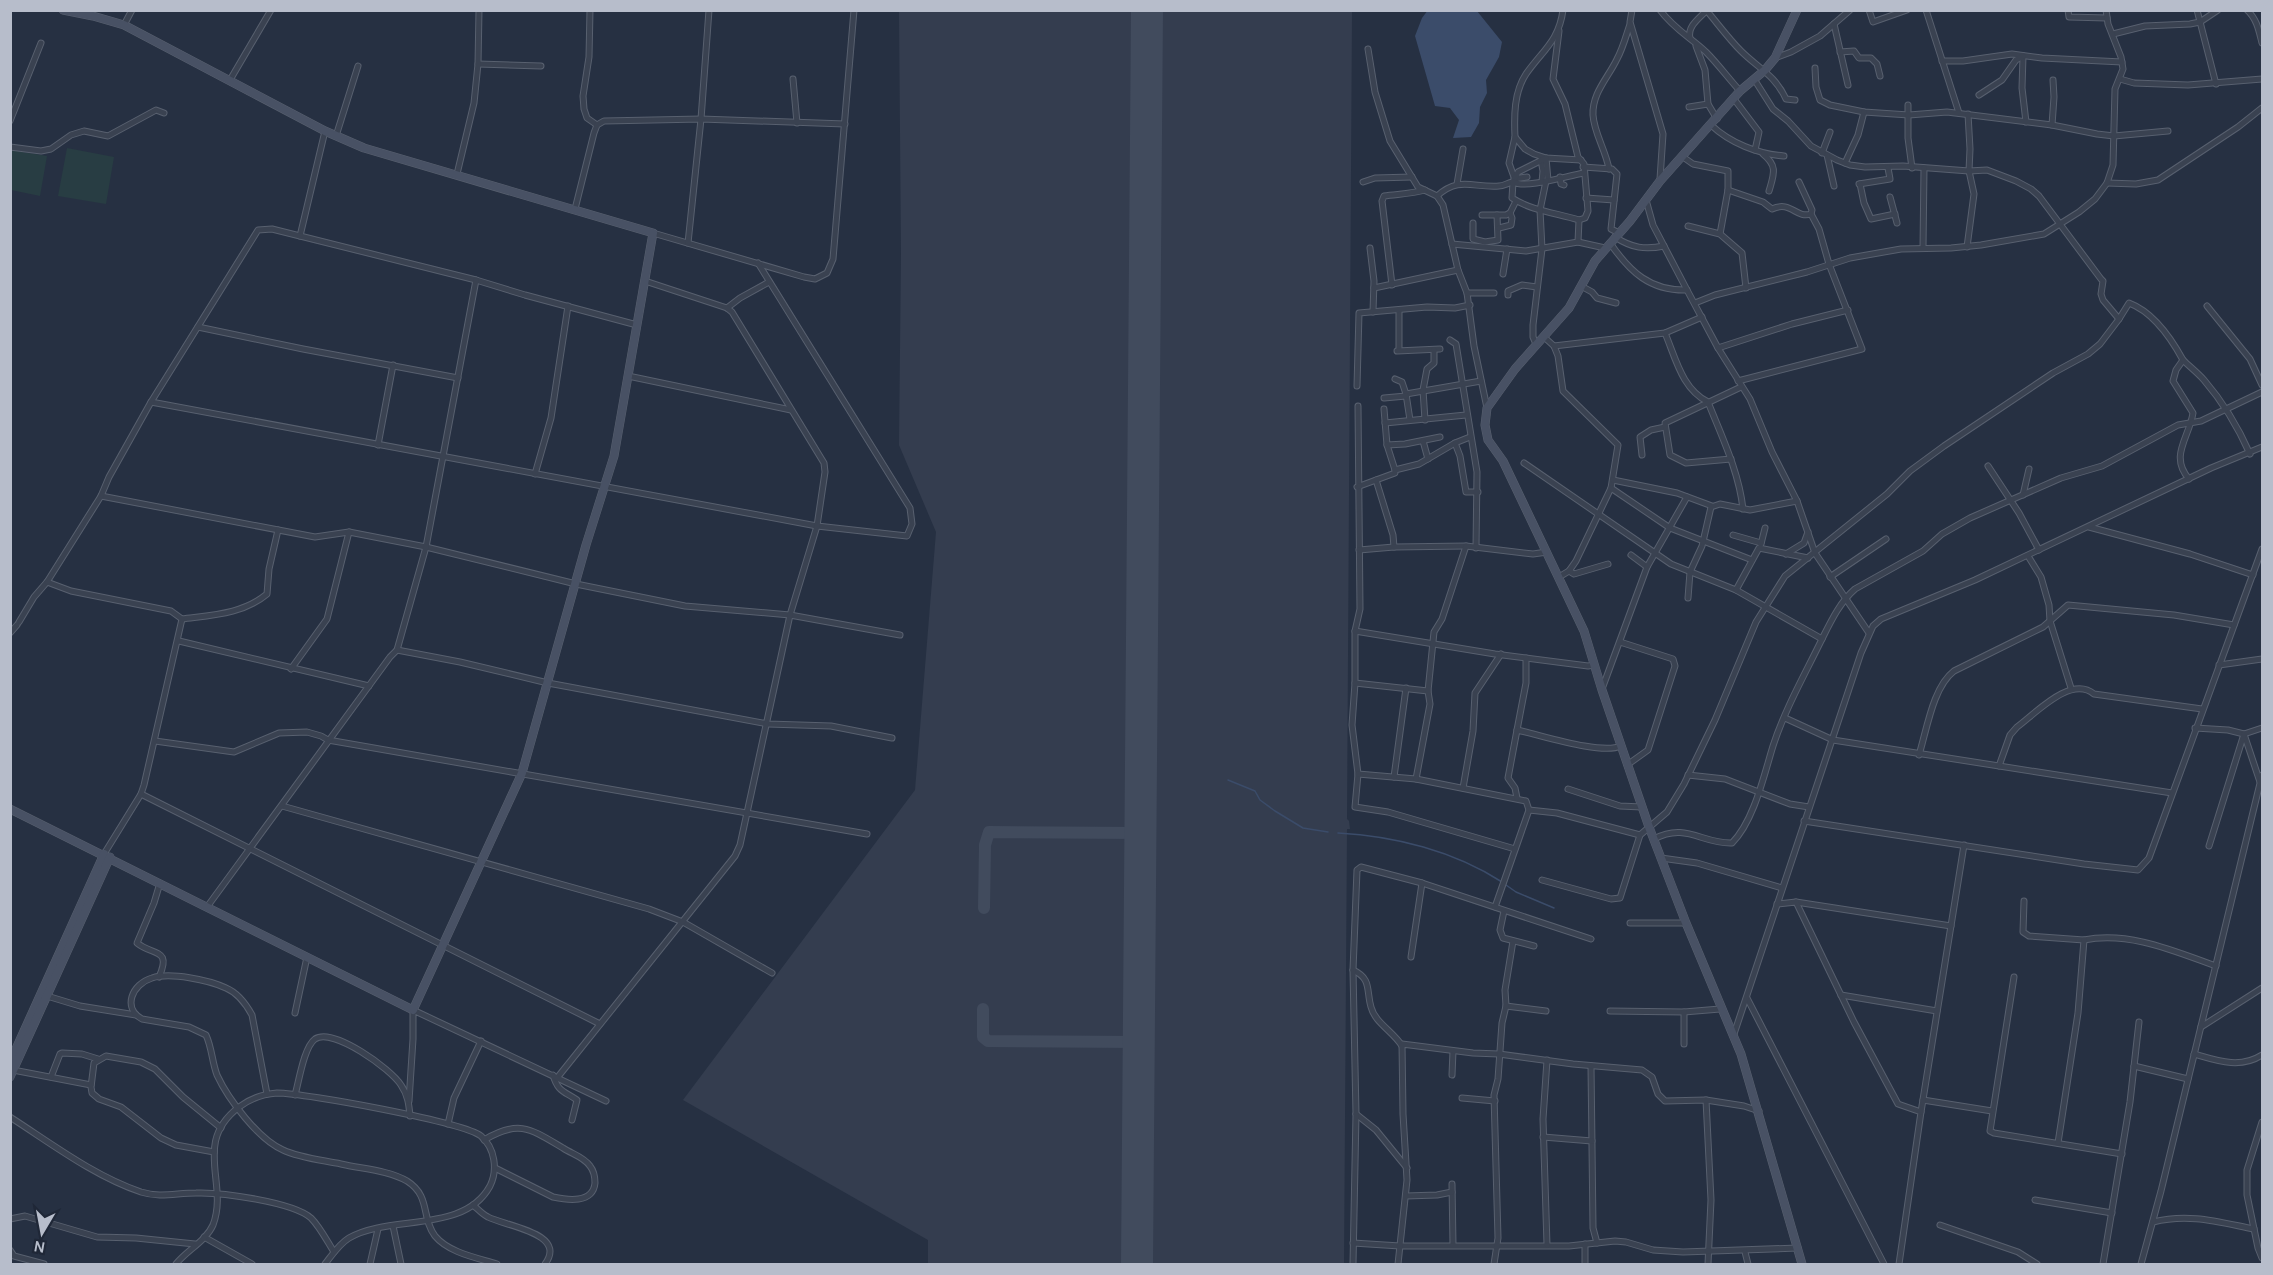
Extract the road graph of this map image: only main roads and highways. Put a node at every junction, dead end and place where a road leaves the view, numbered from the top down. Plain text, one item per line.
1 (63, 10) edge
2 (1794, 11) edge
3 (10, 808) edge
4 (95, 849) junction
5 (107, 856) junction
6 (122, 863) junction
7 (102, 868) junction
8 (59, 964) junction
9 (11, 1070) edge
10 (1802, 1264) edge

1 - 6 main road
2 - 10 main road
3 - 4 main road
4 - 5 main road
4 - 7 main road
5 - 6 main road
5 - 7 main road
6 - 7 main road
7 - 8 main road
8 - 9 main road
8 - 9 main road

